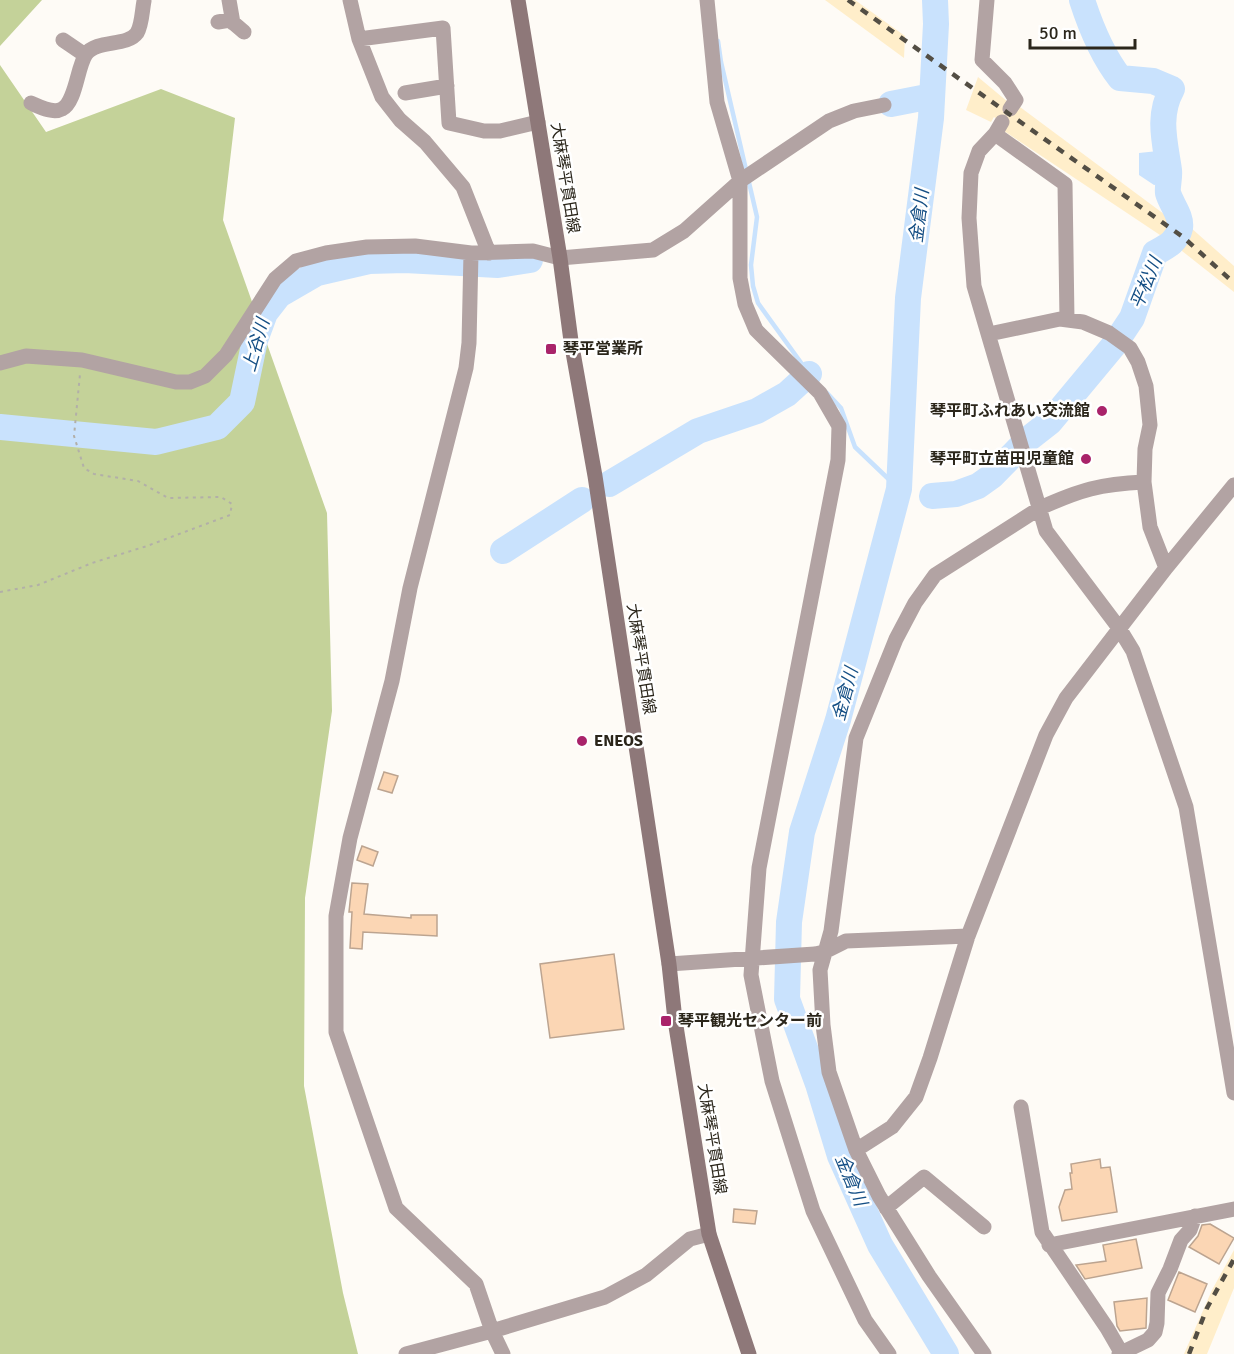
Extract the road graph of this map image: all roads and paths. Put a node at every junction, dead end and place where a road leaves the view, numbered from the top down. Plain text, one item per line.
1 (147, 0) edge
2 (230, 0) edge
3 (350, 0) edge
4 (518, 0) edge
5 (706, 0) edge
6 (987, 0) edge
7 (232, 26) dead end
8 (359, 39) junction
9 (63, 40) dead end
10 (85, 56) junction
11 (447, 86) junction
12 (405, 93) dead end
13 (31, 103) dead end
14 (884, 105) dead end
15 (1010, 109) dead end
16 (538, 122) junction
17 (740, 181) junction
18 (471, 253) junction
19 (489, 253) junction
20 (560, 258) junction
21 (1067, 320) junction
22 (989, 334) junction
23 (82, 360) junction
24 (0, 363) edge
25 (1144, 482) junction
26 (1234, 485) edge
27 (1040, 508) junction
28 (1166, 568) junction
29 (0, 592) edge
30 (1119, 628) junction
31 (968, 936) junction
32 (819, 953) junction
33 (756, 958) junction
34 (669, 964) junction
35 (1234, 1093) edge
36 (1021, 1107) dead end
37 (856, 1150) junction
38 (886, 1208) junction
39 (1234, 1209) edge
40 (1195, 1216) junction
41 (984, 1227) dead end
42 (709, 1234) junction
43 (1049, 1245) junction
44 (492, 1332) junction
45 (1121, 1353) edge
46 (406, 1354) edge
47 (502, 1354) edge
48 (749, 1354) edge
49 (889, 1354) edge
50 (984, 1354) edge

1 - 10 street
2 - 7 street
3 - 8 street
4 - 16 main road, 大麻琴平貫田線
5 - 17 street
6 - 15 street
8 - 11 street
8 - 19 street
9 - 10 street
10 - 13 street
11 - 12 street
11 - 16 street
14 - 17 street
16 - 20 main road, 大麻琴平貫田線
17 - 20 street
17 - 33 street
18 - 19 street
18 - 23 street
18 - 44 street
19 - 20 street
20 - 34 main road, 大麻琴平貫田線
21 - 22 street
21 - 22 street
21 - 25 street
22 - 27 street
23 - 24 street
23 - 29 path
25 - 27 street
25 - 28 street
26 - 28 street
27 - 30 street
27 - 32 street
28 - 30 street
30 - 31 street
30 - 35 street
31 - 32 street
31 - 37 street
32 - 33 street
32 - 37 street
33 - 34 street
33 - 49 street
34 - 42 main road, 大麻琴平貫田線
36 - 43 street
37 - 38 street
38 - 41 street
38 - 50 street
39 - 40 street
40 - 43 street
40 - 45 street
42 - 44 street
42 - 48 main road, 大麻琴平貫田線
43 - 45 street
44 - 46 street
44 - 47 street

